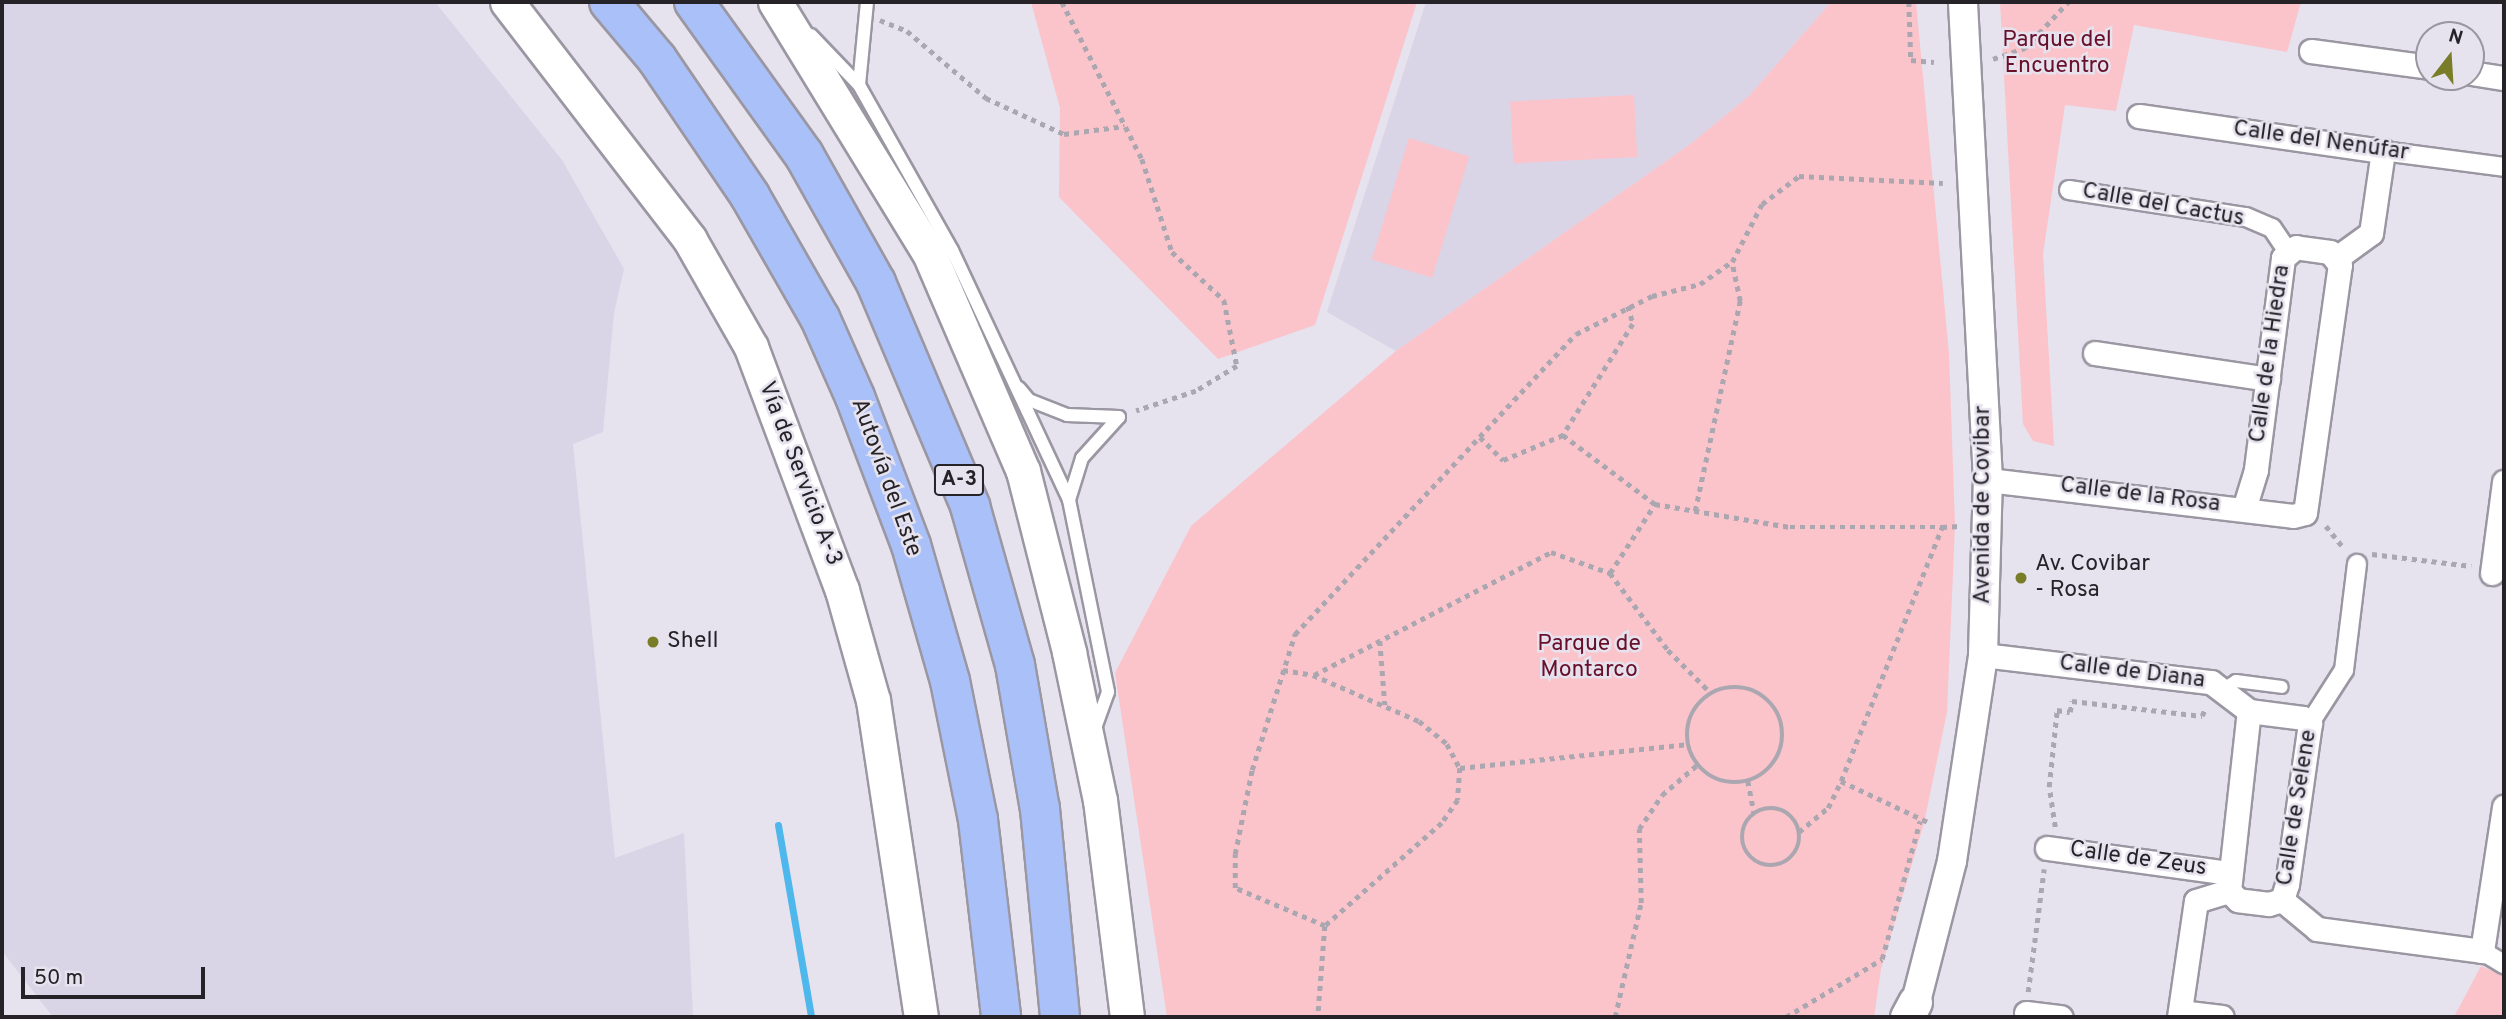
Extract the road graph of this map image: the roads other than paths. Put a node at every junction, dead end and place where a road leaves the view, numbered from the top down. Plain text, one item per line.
1 (507, 2) edge
2 (609, 2) edge
3 (694, 2) edge
4 (777, 2) edge
5 (1963, 2) edge
6 (867, 8) edge
7 (2311, 51) dead end
8 (2415, 65) edge
9 (2485, 75) edge
10 (2504, 78) edge
11 (859, 85) junction
12 (2139, 116) dead end
13 (2383, 151) junction
14 (2504, 167) edge
15 (2069, 190) dead end
16 (2287, 250) junction
17 (2338, 257) junction
18 (2095, 353) dead end
19 (1005, 372) junction
20 (2267, 379) junction
21 (1988, 480) junction
22 (2504, 481) edge
23 (1069, 500) junction
24 (2244, 509) junction
25 (2357, 564) road end
26 (2492, 573) road end
27 (1983, 655) junction
28 (2282, 687) dead end
29 (2225, 688) junction
30 (2249, 711) junction
31 (2311, 723) junction
32 (1089, 745) junction
33 (2504, 807) edge
34 (2047, 848) road end
35 (2229, 882) junction
36 (2282, 900) junction
37 (2482, 951) junction
38 (2504, 964) edge
39 (1911, 1012) edge
40 (2025, 1013) road end
41 (2179, 1014) edge
42 (920, 1017) edge
43 (1001, 1017) edge
44 (1059, 1017) edge
45 (1127, 1017) edge
46 (2061, 1017) edge
47 (2222, 1017) edge

1 - 42 main road, Vía de Servicio A-3
2 - 43 highway, Autovía del Este
3 - 44 highway, A-3
4 - 11 lane
4 - 32 main road
5 - 21 street, Avenida de Covibar
6 - 11 lane
7 - 8 street
9 - 10 street
11 - 19 lane
12 - 13 street, Calle del Nenúfar
13 - 14 street, Calle del Nenúfar
13 - 17 street
15 - 16 street, Calle del Cactus
16 - 17 street, Calle de la Hiedra
16 - 20 street, Calle de la Hiedra
17 - 24 street, Calle de la Rosa
18 - 20 street
19 - 23 lane
19 - 23 lane
20 - 24 street, Calle de la Hiedra
21 - 24 street, Calle de la Rosa
21 - 27 street, Avenida de Covibar
22 - 26 street
23 - 32 lane
25 - 31 street, Calle de Selene
27 - 29 street, Calle de Diana
27 - 39 street, Avenida de Covibar
28 - 29 lane
29 - 30 street, Calle de Diana
30 - 31 street
30 - 35 street
31 - 36 street, Calle de Selene
32 - 45 main road
33 - 37 street
34 - 35 street, Calle de Zeus
35 - 36 street, Calle de Selene
35 - 41 street
36 - 37 street, Calle de Selene
37 - 38 street
40 - 46 street
41 - 47 street

